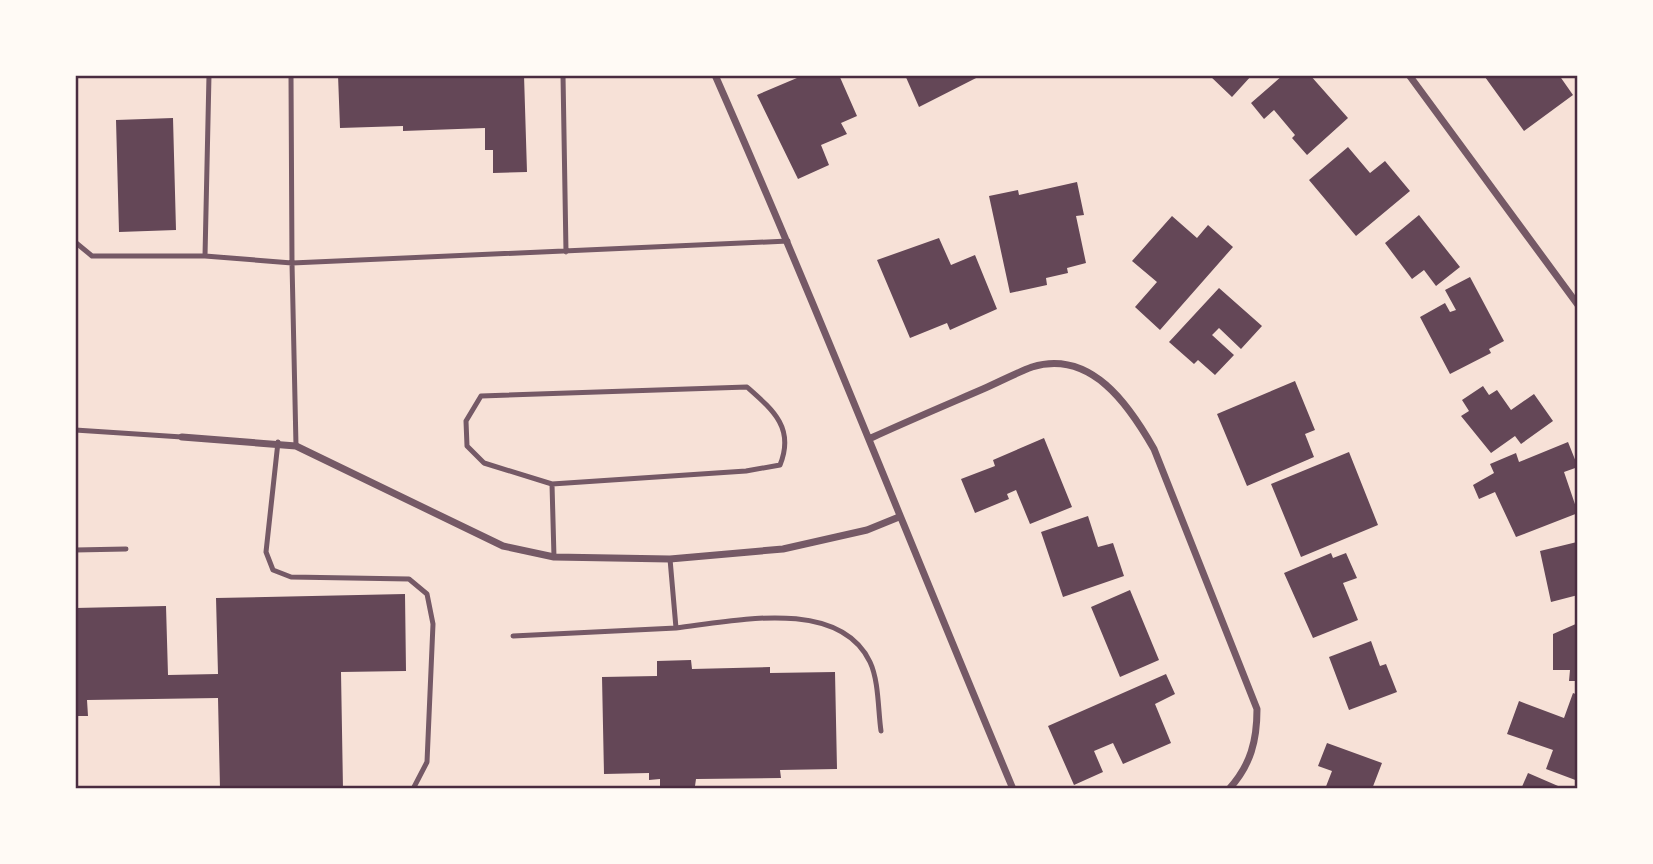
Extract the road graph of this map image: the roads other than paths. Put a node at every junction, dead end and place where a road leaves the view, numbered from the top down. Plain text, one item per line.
1 (209, 75) edge
2 (291, 75) edge
3 (563, 75) edge
4 (715, 75) edge
5 (1409, 75) edge
6 (788, 241) junction
7 (75, 242) edge
8 (566, 252) junction
9 (205, 256) junction
10 (292, 263) junction
11 (1578, 305) edge
12 (75, 430) edge
13 (182, 437) joint
14 (871, 438) junction
15 (278, 442) junction
16 (296, 446) junction
17 (552, 484) junction
18 (899, 517) junction
19 (126, 549) dead end
20 (75, 550) edge
21 (554, 557) junction
22 (670, 559) junction
23 (676, 628) junction
24 (513, 636) dead end
25 (881, 732) dead end
26 (413, 789) edge
27 (1013, 789) edge
28 (1229, 789) edge

1 - 9 lane
2 - 10 lane
3 - 8 lane
4 - 6 street
5 - 11 street
6 - 8 lane
6 - 14 street
7 - 9 lane
8 - 10 lane
9 - 10 lane
10 - 16 lane
12 - 13 lane
13 - 15 street
14 - 18 street
14 - 28 street
15 - 16 street
15 - 26 lane
16 - 21 street
17 - 17 lane
17 - 21 lane
18 - 22 street
18 - 27 street
19 - 20 lane
21 - 22 street
22 - 23 lane
23 - 24 lane
23 - 25 lane

